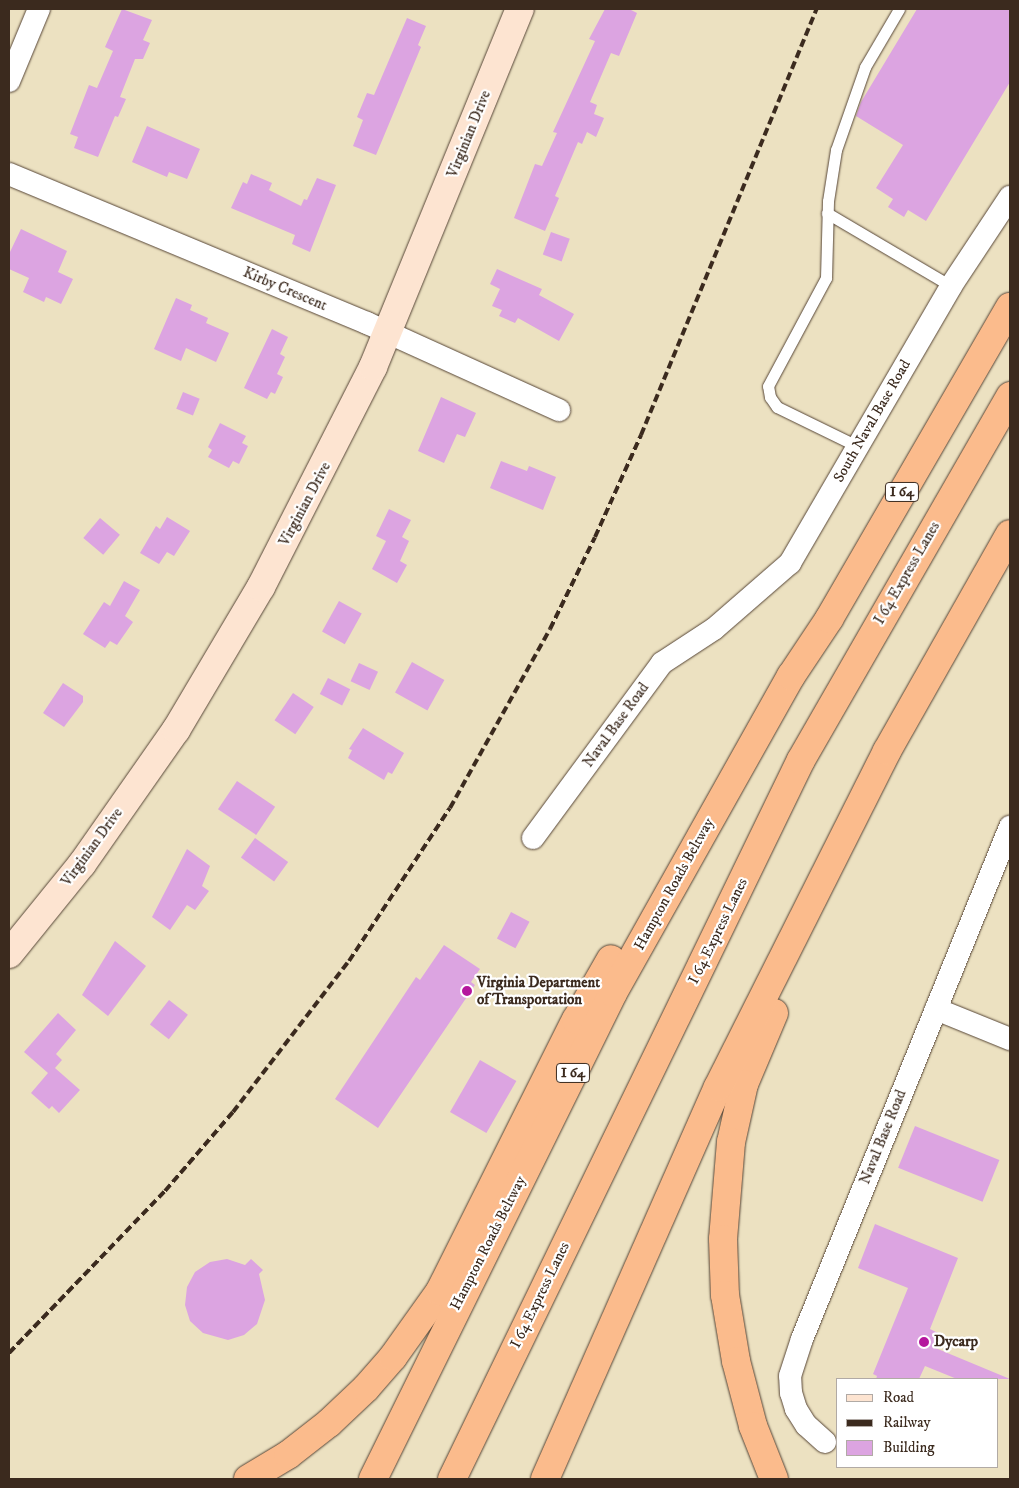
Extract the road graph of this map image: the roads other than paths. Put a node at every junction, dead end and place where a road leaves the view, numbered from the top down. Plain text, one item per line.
1 (39, 9) edge
2 (520, 9) edge
3 (898, 9) edge
4 (9, 82) edge
5 (9, 174) edge
6 (1010, 197) edge
7 (827, 213) junction
8 (951, 286) junction
9 (1010, 307) edge
10 (387, 332) junction
11 (1010, 396) edge
12 (559, 410) dead end
13 (857, 446) junction
14 (1010, 534) edge
15 (714, 628) joint
16 (791, 676) junction
17 (1010, 827) edge
18 (846, 832) junction
19 (532, 838) dead end
20 (9, 954) edge
21 (936, 1009) junction
22 (1010, 1039) edge
23 (825, 1442) dead end
24 (261, 1475) edge
25 (373, 1479) edge
26 (452, 1479) edge
27 (545, 1479) edge
28 (774, 1479) edge

1 - 4 street
2 - 10 street, Virginian Drive
3 - 7 lane
5 - 10 street, Kirby Crescent
6 - 8 street, South Naval Base Road
7 - 8 lane
7 - 13 lane
8 - 13 street, South Naval Base Road
9 - 16 highway, Hampton Roads Beltway / I 64
10 - 12 street, Kirby Crescent
10 - 20 street, Virginian Drive
11 - 26 highway, I 64 Express Lanes
13 - 15 street, South Naval Base Road
14 - 18 highway
15 - 19 street, Naval Base Road
16 - 24 highway
16 - 25 highway, Hampton Roads Beltway / I 64
17 - 21 street, Naval Base Road
18 - 27 highway
18 - 28 highway
21 - 22 street
21 - 23 street, Naval Base Road

